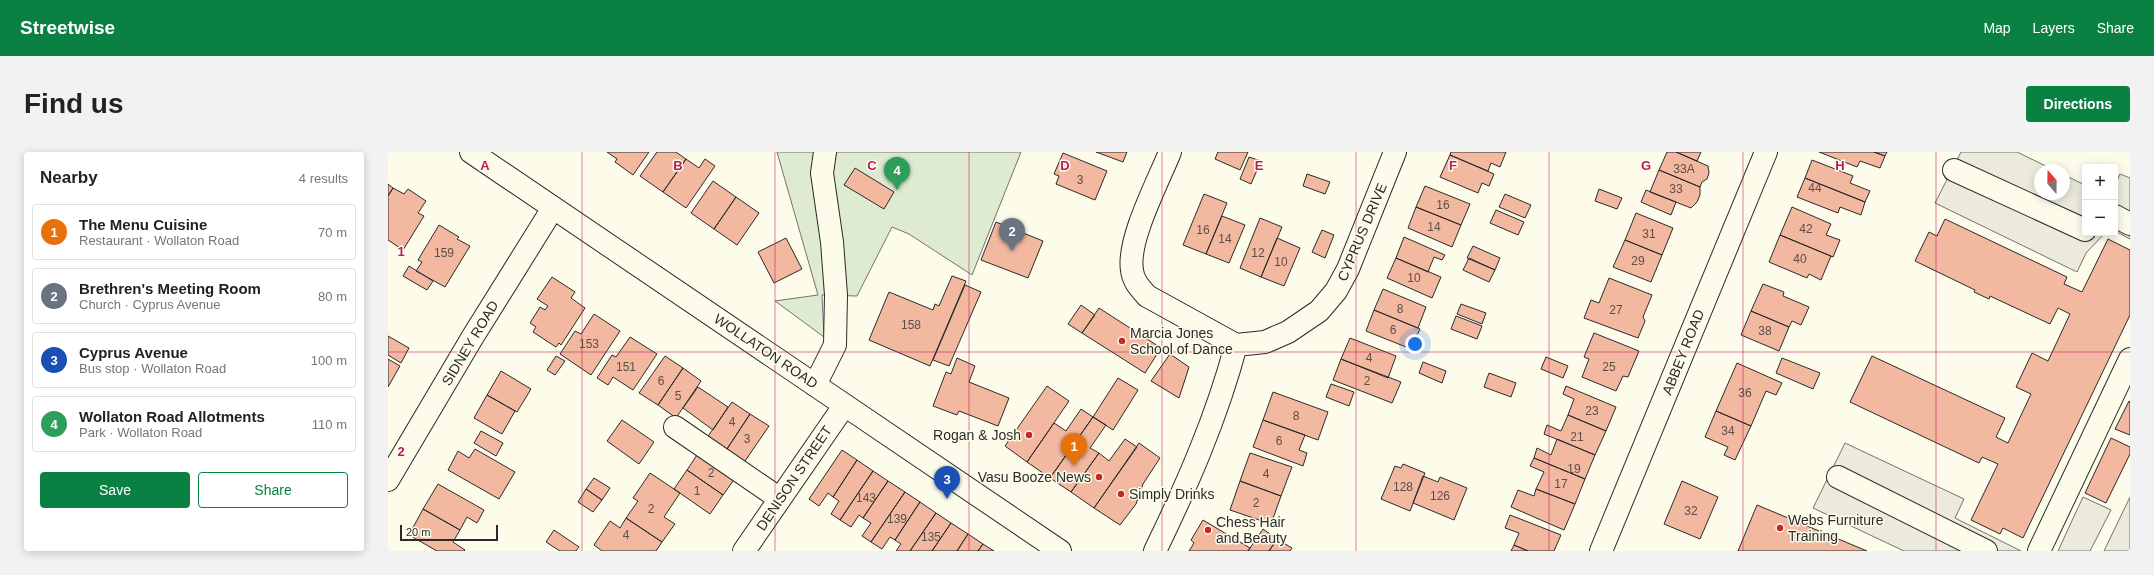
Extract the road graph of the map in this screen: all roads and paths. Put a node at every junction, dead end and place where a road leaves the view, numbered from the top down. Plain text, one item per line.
1 (471, 152) edge
2 (825, 152) edge
3 (1170, 152) edge
4 (1395, 152) edge
5 (1766, 152) edge
6 (1954, 170) dead end
7 (553, 208) junction
8 (2118, 218) edge
9 (2130, 224) edge
10 (2082, 229) edge
11 (1236, 345) junction
12 (2130, 359) edge
13 (815, 385) junction
14 (844, 406) junction
15 (676, 427) dead end
16 (1838, 477) dead end
17 (388, 480) edge
18 (780, 499) junction
19 (744, 551) edge
20 (1060, 551) edge
21 (1155, 551) edge
22 (1601, 551) edge
23 (1986, 551) edge
24 (2039, 551) edge

1 - 7 street, WOLLATON ROAD
2 - 13 street
3 - 11 street
4 - 11 street, CYPRUS DRIVE
5 - 22 street, ABBEY ROAD
6 - 10 street
7 - 13 street, WOLLATON ROAD
7 - 17 street, SIDNEY ROAD
8 - 9 street
11 - 21 street
12 - 24 street
13 - 14 street, WOLLATON ROAD
14 - 18 street, DENISON STREET
14 - 20 street, WOLLATON ROAD
15 - 18 street
16 - 23 street
18 - 19 street, DENISON STREET

